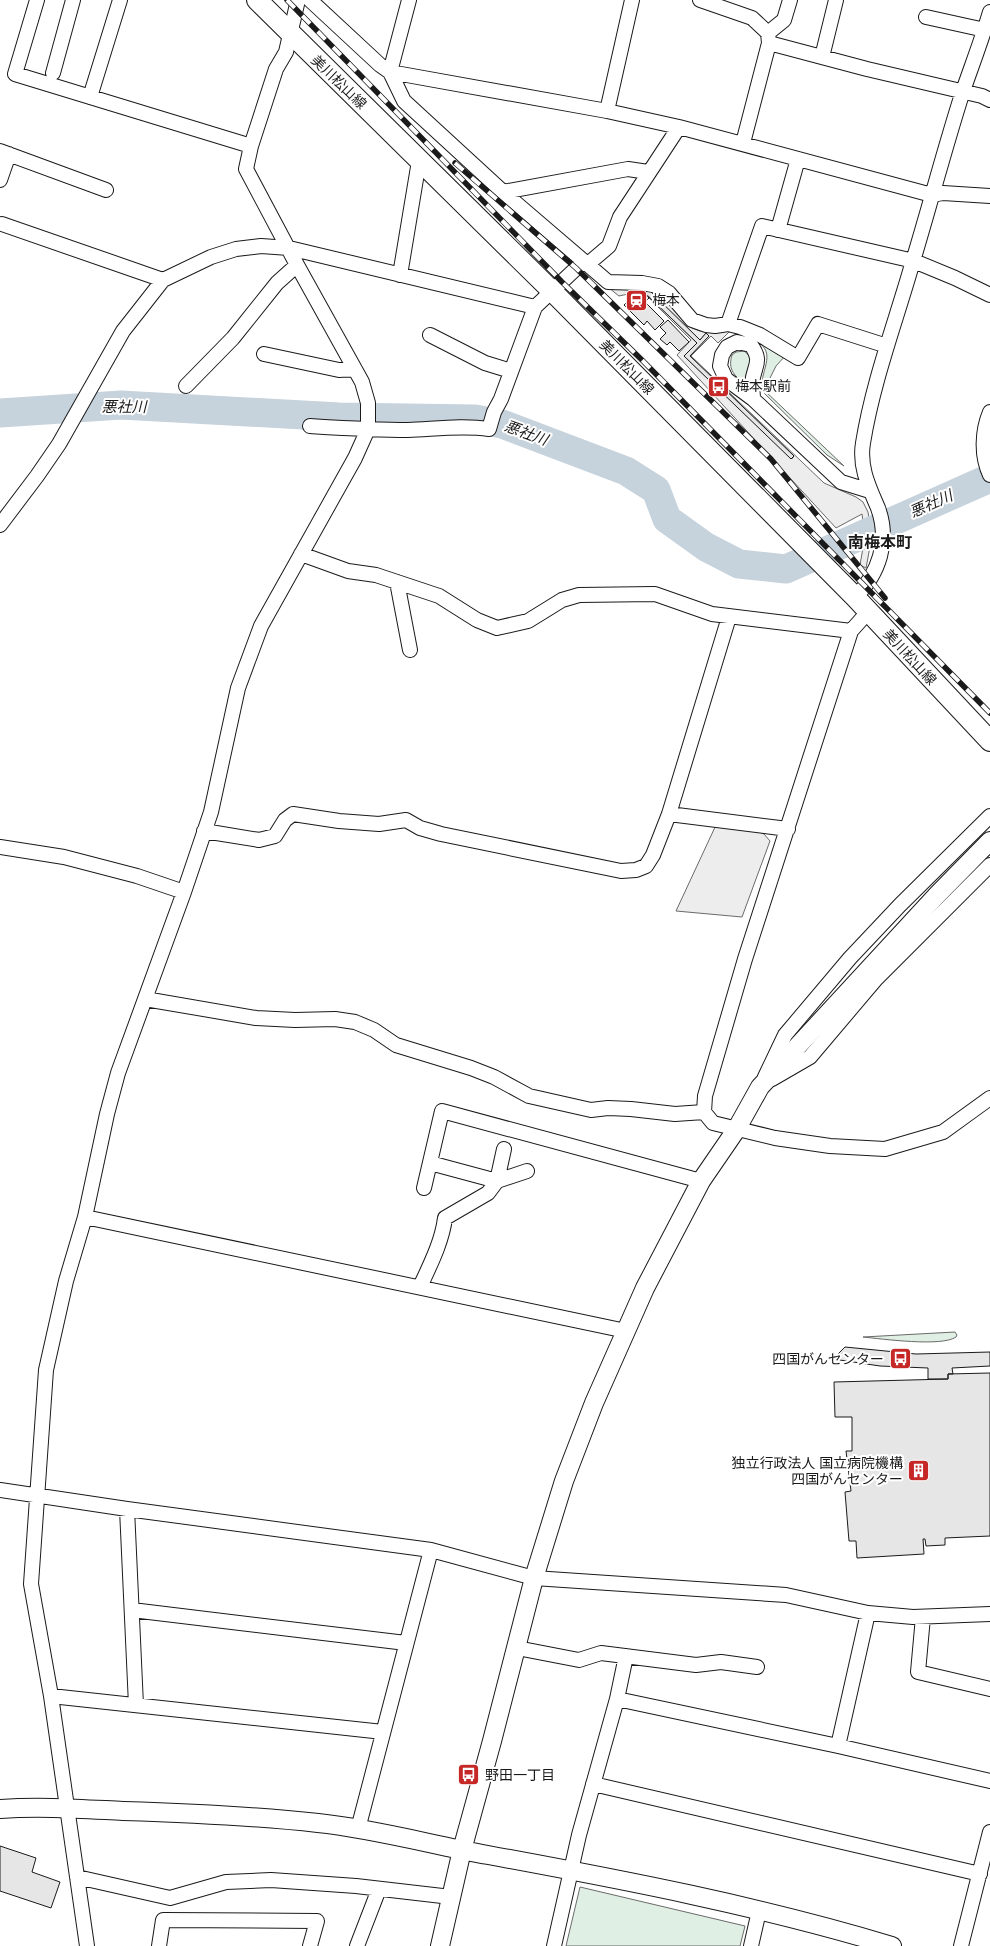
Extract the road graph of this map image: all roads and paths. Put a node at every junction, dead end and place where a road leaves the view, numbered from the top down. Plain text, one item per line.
1 (37, 0) edge
2 (73, 0) edge
3 (120, 0) edge
4 (257, 0) edge
5 (298, 0) edge
6 (310, 0) edge
7 (409, 0) edge
8 (632, 0) edge
9 (700, 0) edge
10 (790, 0) edge
11 (836, 0) edge
12 (990, 12) edge
13 (926, 17) dead end
14 (984, 30) junction
15 (290, 34) junction
16 (769, 38) junction
17 (822, 57) junction
18 (390, 72) junction
19 (53, 73) dead end
20 (963, 91) junction
21 (90, 97) junction
22 (990, 100) edge
23 (608, 111) junction
24 (679, 127) junction
25 (743, 143) junction
26 (251, 146) junction
27 (5, 152) edge
28 (798, 159) junction
29 (419, 160) junction
30 (648, 172) junction
31 (0, 180) edge
32 (106, 190) dead end
33 (503, 192) junction
34 (932, 195) junction
35 (990, 196) edge
36 (2, 224) dead end
37 (778, 230) junction
38 (289, 248) junction
39 (914, 261) junction
40 (586, 263) junction
41 (296, 265) junction
42 (400, 275) junction
43 (163, 280) junction
44 (552, 292) junction
45 (990, 295) edge
46 (535, 307) junction
47 (728, 324) junction
48 (430, 335) dead end
49 (887, 346) junction
50 (264, 354) dead end
51 (356, 369) junction
52 (511, 371) junction
53 (186, 386) dead end
54 (753, 399) dead end
55 (990, 412) edge
56 (310, 426) dead end
57 (368, 427) junction
58 (988, 469) edge
59 (870, 491) junction
60 (0, 525) edge
61 (301, 554) junction
62 (397, 582) junction
63 (862, 605) junction
64 (729, 617) junction
65 (851, 631) junction
66 (410, 650) dead end
67 (987, 732) edge
68 (669, 814) junction
69 (990, 816) edge
70 (788, 829) junction
71 (204, 831) junction
72 (990, 841) edge
73 (0, 848) edge
74 (990, 865) edge
75 (184, 892) junction
76 (145, 999) junction
77 (760, 1087) junction
78 (990, 1098) edge
79 (704, 1112) junction
80 (736, 1130) junction
81 (504, 1149) dead end
82 (430, 1163) junction
83 (527, 1171) dead end
84 (497, 1181) junction
85 (701, 1181) junction
86 (424, 1188) dead end
87 (85, 1217) junction
88 (420, 1287) junction
89 (626, 1331) junction
90 (0, 1490) edge
91 (37, 1497) junction
92 (126, 1509) junction
93 (431, 1550) junction
94 (534, 1578) junction
95 (132, 1610) junction
96 (868, 1613) junction
97 (990, 1614) edge
98 (924, 1617) junction
99 (406, 1643) junction
100 (517, 1648) junction
101 (626, 1656) junction
102 (757, 1667) dead end
103 (990, 1689) edge
104 (51, 1696) junction
105 (617, 1699) junction
106 (136, 1704) junction
107 (383, 1732) junction
108 (838, 1746) junction
109 (990, 1781) edge
110 (593, 1784) junction
111 (67, 1809) junction
112 (0, 1810) edge
113 (358, 1829) junction
114 (990, 1832) edge
115 (462, 1850) junction
116 (984, 1869) edge
117 (572, 1871) junction
118 (77, 1877) junction
119 (379, 1889) junction
120 (451, 1897) junction
121 (759, 1911) junction
122 (87, 1946) edge
123 (158, 1946) edge
124 (310, 1946) edge
125 (357, 1946) edge
126 (440, 1946) edge
127 (554, 1946) edge
128 (751, 1946) edge
129 (892, 1946) edge
130 (961, 1946) edge

1 - 21 street
2 - 19 street
3 - 21 street
4 - 15 main road, 美川松山線
5 - 15 street
6 - 18 street
7 - 18 street
8 - 23 street
9 - 16 street
10 - 16 street
11 - 17 street
12 - 14 street
13 - 14 street
14 - 20 street
15 - 26 street
15 - 29 main road, 美川松山線
16 - 17 street
16 - 25 street
17 - 20 street
18 - 23 street
18 - 33 street
20 - 22 street
20 - 34 street
21 - 26 street
23 - 24 street
24 - 25 street
24 - 30 street
25 - 28 street
26 - 38 street
27 - 31 street
27 - 32 street
28 - 34 street
28 - 37 street
29 - 42 street
29 - 44 main road, 美川松山線
30 - 33 street
30 - 40 street
33 - 40 street
34 - 35 street
34 - 39 street
36 - 43 street
37 - 39 street
37 - 47 street
38 - 41 street
38 - 42 street
38 - 43 street
39 - 45 street
39 - 49 street
40 - 44 street
40 - 47 street
41 - 51 street
41 - 53 street
42 - 46 street
43 - 60 street
44 - 46 street
44 - 63 main road, 美川松山線
46 - 52 street
47 - 49 street
48 - 52 street
49 - 59 street
50 - 51 street
51 - 57 street
52 - 57 street
54 - 59 street
55 - 58 street
56 - 57 street
57 - 61 street
59 - 63 street
61 - 62 street
61 - 71 street
62 - 64 street
62 - 66 street
63 - 65 street
63 - 67 main road, 美川松山線
64 - 65 street
64 - 68 street
65 - 70 street
68 - 70 street
68 - 71 street
69 - 77 street
70 - 79 street
71 - 75 street
72 - 77 street
73 - 75 street
74 - 77 street
75 - 76 street
76 - 79 street
76 - 87 street
77 - 80 street
78 - 80 street
79 - 80 street
80 - 85 street
81 - 84 street
82 - 84 street
82 - 85 street
82 - 86 street
83 - 84 street
84 - 88 street
85 - 89 street
87 - 88 street
87 - 91 street
88 - 89 street
89 - 94 street
90 - 91 street
91 - 92 street
91 - 104 street
92 - 93 street
92 - 95 street
93 - 94 street
93 - 99 street
94 - 96 street
94 - 100 street
95 - 99 street
95 - 106 street
96 - 98 street
96 - 108 street
97 - 98 street
98 - 103 street
99 - 107 street
100 - 101 street
100 - 115 street
101 - 102 street
101 - 105 street
104 - 106 street
104 - 111 street
105 - 108 street
105 - 110 street
106 - 107 street
107 - 113 street
108 - 109 street
110 - 116 street
110 - 117 street
111 - 112 street
111 - 113 street
111 - 118 street
113 - 115 street
114 - 116 street
115 - 117 street
115 - 120 street
116 - 130 street
117 - 121 street
117 - 127 street
118 - 119 street
118 - 122 street
119 - 120 street
119 - 125 street
120 - 126 street
121 - 128 street
121 - 129 street
123 - 124 street

